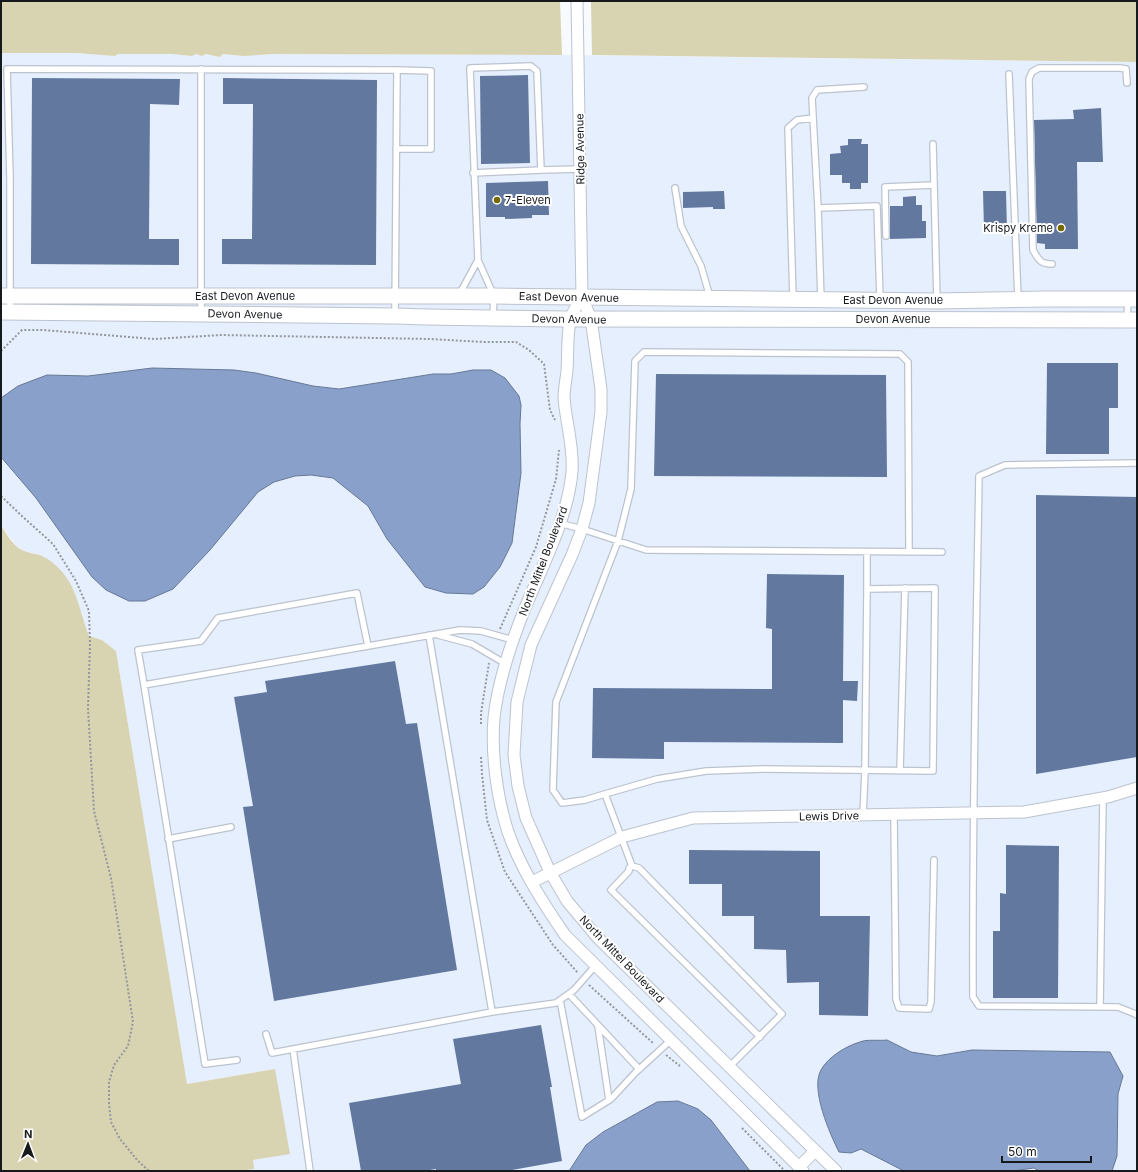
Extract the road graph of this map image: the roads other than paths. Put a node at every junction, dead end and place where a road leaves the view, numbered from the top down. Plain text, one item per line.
1 (577, 1) edge
2 (201, 69) junction
3 (397, 70) junction
4 (1009, 74) dead end
5 (1127, 83) dead end
6 (864, 87) dead end
7 (813, 118) junction
8 (933, 144) dead end
9 (396, 149) junction
10 (580, 169) junction
11 (541, 170) junction
12 (473, 173) junction
13 (934, 185) junction
14 (675, 188) dead end
15 (818, 208) junction
16 (886, 236) dead end
17 (478, 260) junction
18 (1052, 264) dead end
19 (201, 295) junction
20 (5, 296) edge
21 (494, 296) junction
22 (395, 297) junction
23 (458, 297) junction
24 (582, 297) junction
25 (711, 299) junction
26 (1018, 299) junction
27 (1132, 299) edge
28 (793, 300) junction
29 (821, 300) junction
30 (880, 300) junction
31 (937, 301) junction
32 (6, 312) edge
33 (201, 313) junction
34 (395, 316) junction
35 (493, 317) junction
36 (570, 319) junction
37 (591, 319) junction
38 (1132, 320) edge
39 (1137, 463) edge
40 (559, 523) junction
41 (582, 529) junction
42 (618, 541) junction
43 (867, 552) junction
44 (909, 552) junction
45 (942, 552) dead end
46 (905, 588) junction
47 (867, 589) junction
48 (435, 634) junction
49 (429, 636) junction
50 (513, 640) junction
51 (368, 646) junction
52 (506, 664) junction
53 (144, 685) junction
54 (865, 771) junction
55 (900, 771) junction
56 (1137, 788) edge
57 (606, 794) junction
58 (1103, 798) junction
59 (972, 813) junction
60 (894, 814) junction
61 (863, 815) junction
62 (231, 827) dead end
63 (622, 837) junction
64 (168, 839) junction
65 (934, 860) dead end
66 (632, 866) junction
67 (550, 872) junction
68 (532, 882) junction
69 (596, 965) junction
70 (569, 994) junction
71 (560, 1000) junction
72 (1100, 1007) junction
73 (492, 1012) junction
74 (1137, 1015) edge
75 (598, 1026) junction
76 (266, 1034) dead end
77 (760, 1037) junction
78 (671, 1040) junction
79 (293, 1049) junction
80 (237, 1060) dead end
81 (729, 1067) junction
82 (639, 1069) junction
83 (609, 1100) junction
84 (815, 1151) junction
85 (801, 1169) edge
86 (310, 1171) edge
87 (836, 1171) edge

1 - 10 street, Ridge Avenue
2 - 3 lane
2 - 19 lane
2 - 20 lane
3 - 9 lane
3 - 9 lane
4 - 26 lane
5 - 18 lane
6 - 7 lane
7 - 15 lane
7 - 28 lane
8 - 13 lane
9 - 22 lane
10 - 11 lane
10 - 24 street, Ridge Avenue
11 - 12 lane
11 - 12 lane
12 - 17 lane
13 - 16 lane
13 - 31 lane
14 - 25 lane
15 - 29 lane
15 - 30 lane
17 - 21 lane
17 - 23 lane
19 - 20 main road, East Devon Avenue
19 - 22 main road, East Devon Avenue
19 - 33 lane
20 - 32 lane
21 - 23 main road, East Devon Avenue
21 - 24 main road, East Devon Avenue
21 - 35 lane
22 - 23 main road, East Devon Avenue
22 - 34 lane
24 - 25 main road, East Devon Avenue
24 - 36 street, North Mittel Boulevard
24 - 37 street, North Mittel Boulevard
25 - 28 main road, East Devon Avenue
26 - 27 main road, East Devon Avenue
26 - 31 main road, East Devon Avenue
27 - 38 lane
28 - 29 main road, East Devon Avenue
29 - 30 main road, East Devon Avenue
30 - 31 main road, East Devon Avenue
32 - 33 main road, Devon Avenue
33 - 34 main road, Devon Avenue
34 - 35 main road, Devon Avenue
35 - 36 main road, Devon Avenue
36 - 37 main road, Devon Avenue
36 - 40 street, North Mittel Boulevard
37 - 38 main road, Devon Avenue
37 - 41 street, North Mittel Boulevard
39 - 59 lane
40 - 41 lane
40 - 50 street, North Mittel Boulevard
41 - 42 lane
41 - 67 street, North Mittel Boulevard
42 - 43 lane
42 - 44 lane
42 - 57 lane
43 - 44 lane
43 - 47 lane
44 - 45 lane
46 - 47 lane
46 - 55 lane
46 - 55 lane
47 - 54 lane
48 - 49 lane
48 - 50 lane
48 - 52 lane
49 - 51 lane
49 - 73 lane
50 - 52 street, North Mittel Boulevard
51 - 53 lane
51 - 53 lane
52 - 68 street, North Mittel Boulevard
53 - 64 lane
54 - 55 lane
54 - 57 lane
54 - 61 lane
56 - 58 street, Lewis Drive
57 - 63 lane
58 - 59 street, Lewis Drive
58 - 72 lane
59 - 60 street, Lewis Drive
59 - 72 lane
60 - 61 street, Lewis Drive
60 - 65 lane
61 - 63 street, Lewis Drive
62 - 64 lane
63 - 66 lane
63 - 67 street, Lewis Drive
64 - 80 lane
66 - 77 lane
66 - 77 lane
67 - 68 street, Lewis Drive
67 - 81 street, North Mittel Boulevard
68 - 69 street, North Mittel Boulevard
69 - 70 lane
69 - 78 street, North Mittel Boulevard
70 - 71 lane
70 - 75 lane
71 - 73 lane
71 - 83 lane
72 - 74 lane
73 - 79 lane
75 - 82 lane
75 - 83 lane
76 - 79 lane
77 - 81 lane
78 - 82 lane
78 - 85 street, North Mittel Boulevard
79 - 86 lane
81 - 84 street, North Mittel Boulevard
82 - 83 lane
84 - 85 street
84 - 87 street, North Mittel Boulevard

